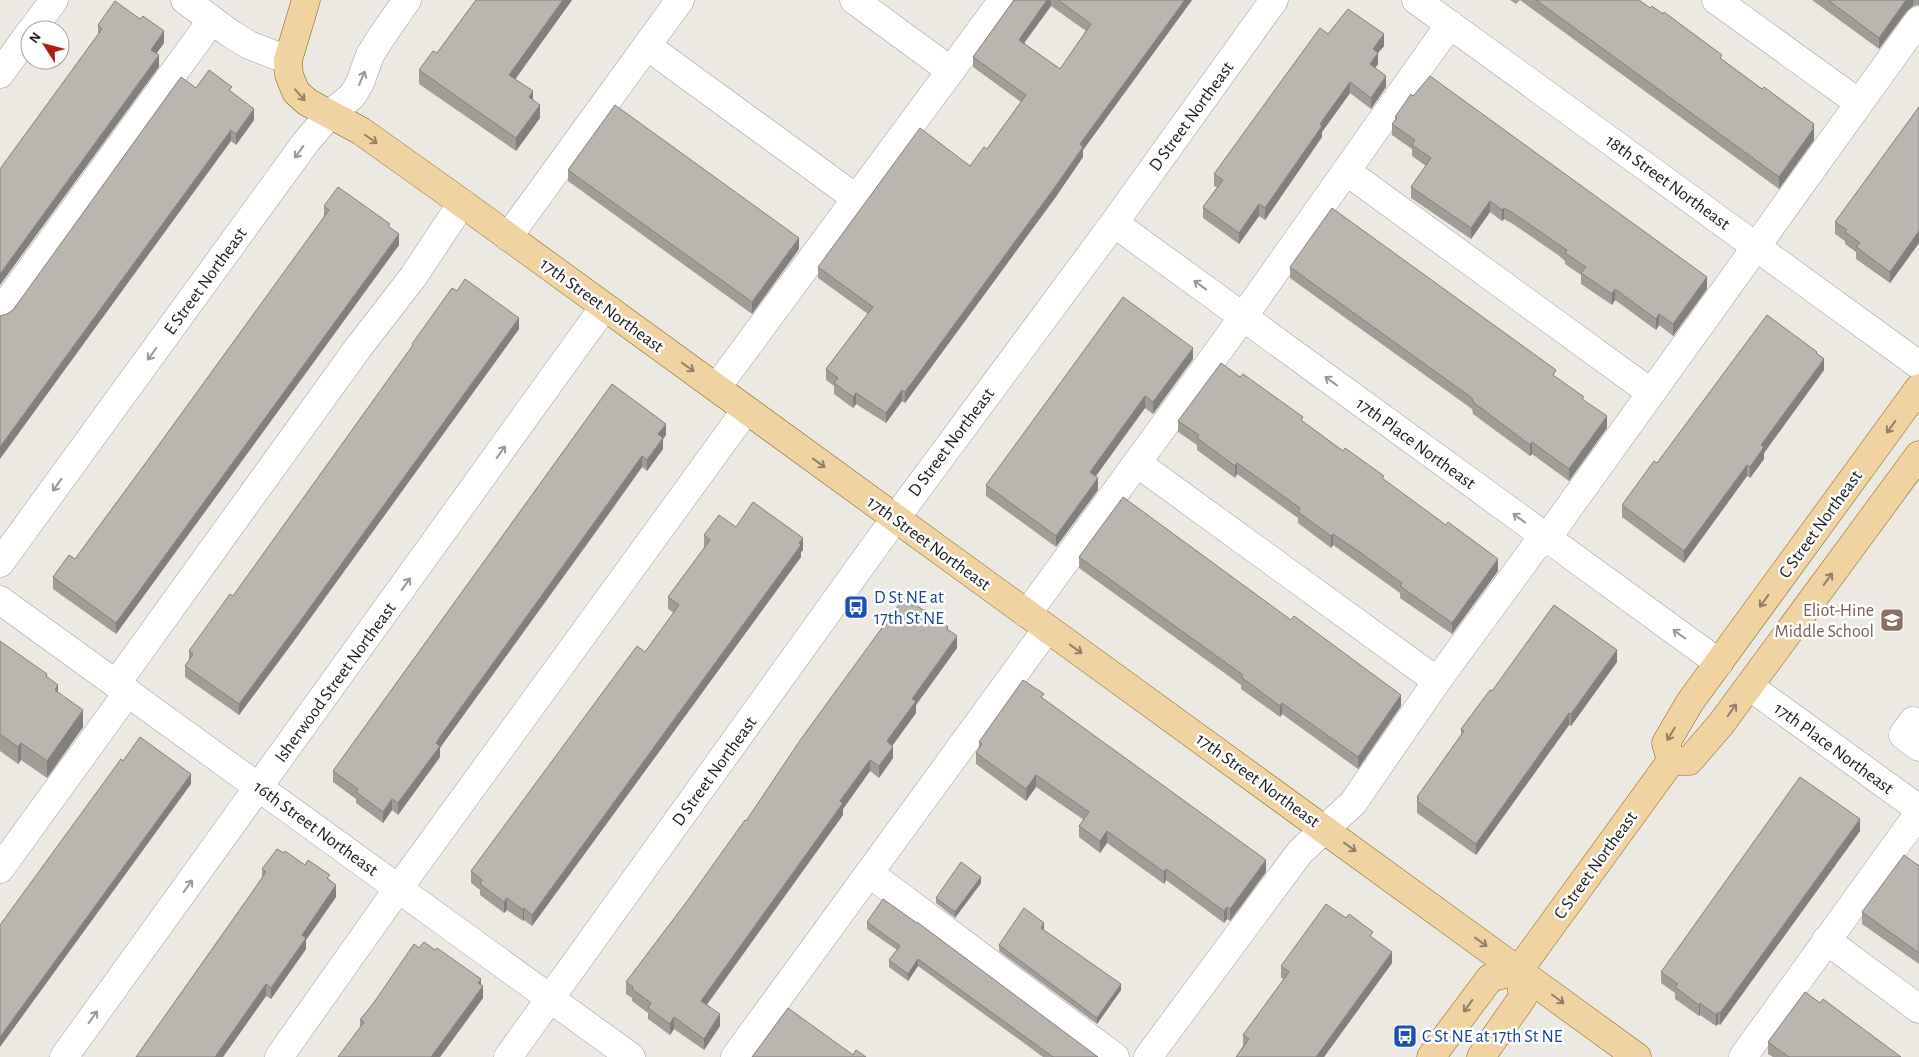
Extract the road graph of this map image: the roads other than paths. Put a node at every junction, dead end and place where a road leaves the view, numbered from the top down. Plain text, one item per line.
1 (54, 0) edge
2 (185, 0) edge
3 (306, 0) edge
4 (407, 0) edge
5 (680, 0) edge
6 (854, 0) edge
7 (1003, 0) edge
8 (1274, 0) edge
9 (1416, 0) edge
10 (1716, 0) edge
11 (39, 20) edge
12 (212, 20) junction
13 (1919, 20) edge
14 (1450, 24) junction
15 (20, 44) edge
16 (658, 54) dead end
17 (288, 60) junction
18 (2, 66) edge
19 (951, 71) junction
20 (1859, 103) junction
21 (330, 114) junction
22 (1346, 171) junction
23 (857, 199) junction
24 (462, 203) junction
25 (1114, 223) junction
26 (508, 237) junction
27 (1757, 246) junction
28 (604, 307) junction
29 (0, 312) edge
30 (1243, 317) junction
31 (1919, 365) edge
32 (716, 387) junction
33 (1919, 388) edge
34 (1650, 392) junction
35 (746, 410) junction
36 (1919, 455) edge
37 (1137, 463) junction
38 (895, 518) junction
39 (1547, 538) junction
40 (0, 563) edge
41 (0, 600) edge
42 (1037, 621) junction
43 (1718, 663) junction
44 (1438, 681) junction
45 (1749, 686) junction
46 (122, 688) junction
47 (1919, 726) edge
48 (1919, 747) edge
49 (1671, 761) junction
50 (259, 787) junction
51 (1919, 811) edge
52 (1325, 828) junction
53 (0, 869) edge
54 (869, 872) junction
55 (398, 889) junction
56 (1826, 940) junction
57 (1519, 970) junction
58 (550, 999) junction
59 (1919, 1009) edge
60 (64, 1057) edge
61 (279, 1057) edge
62 (508, 1057) edge
63 (631, 1057) edge
64 (735, 1057) edge
65 (1116, 1057) edge
66 (1148, 1057) edge
67 (1431, 1057) edge
68 (1481, 1057) edge
69 (1637, 1057) edge
70 (1743, 1057) edge

1 - 11 street
2 - 12 street
3 - 17 main road, 17th Street Northeast
21 -> 4 street, E Street Northeast
5 - 26 street
6 - 19 street
7 - 19 street
8 - 25 street, D Street Northeast
9 - 14 street, 18th Street Northeast
10 - 20 street
12 - 17 street
12 - 29 street
13 - 20 street
14 - 22 street
14 - 27 street, 18th Street Northeast
15 - 18 street
16 - 23 street
17 -> 21 main road, 17th Street Northeast
19 - 23 street
20 - 27 street
21 -> 24 main road, 17th Street Northeast
21 -> 40 street, E Street Northeast
22 - 30 street
22 - 34 street
23 - 32 street
24 - 26 main road, 17th Street Northeast
24 - 46 street
30 -> 25 street, 17th Place Northeast
25 - 38 street, D Street Northeast
26 - 28 main road, 17th Street Northeast
27 - 31 street, 18th Street Northeast
27 - 34 street
28 -> 32 main road, 17th Street Northeast
50 -> 28 street, Isherwood Street Northeast
30 - 37 street
39 -> 30 street, 17th Place Northeast
32 - 35 main road, 17th Street Northeast
33 -> 43 main road, C Street Northeast
34 - 39 street
35 -> 38 main road, 17th Street Northeast
35 - 55 street
45 -> 36 main road
37 - 42 street
37 - 44 street
38 - 42 main road, 17th Street Northeast
38 - 58 street, D Street Northeast
43 -> 39 street, 17th Place Northeast
39 - 44 street
41 - 46 street, 16th Street Northeast
42 -> 52 main road, 17th Street Northeast
42 - 54 street
43 -> 49 main road, C Street Northeast
44 - 52 street
49 -> 45 main road
45 - 51 street, 17th Place Northeast
46 - 50 street, 16th Street Northeast
46 - 53 street
47 - 48 street
49 - 57 main road, C Street Northeast
50 - 55 street, 16th Street Northeast
60 -> 50 street, Isherwood Street Northeast
51 - 56 street
52 -> 57 main road, 17th Street Northeast
52 - 66 street
54 - 64 street
54 - 65 street
55 - 58 street, 16th Street Northeast
55 - 61 street
56 - 59 street
56 - 70 street
57 -> 67 main road
57 - 68 main road
57 -> 69 main road, 17th Street Northeast
58 - 62 street, D Street Northeast
58 - 63 street, 16th Street Northeast

